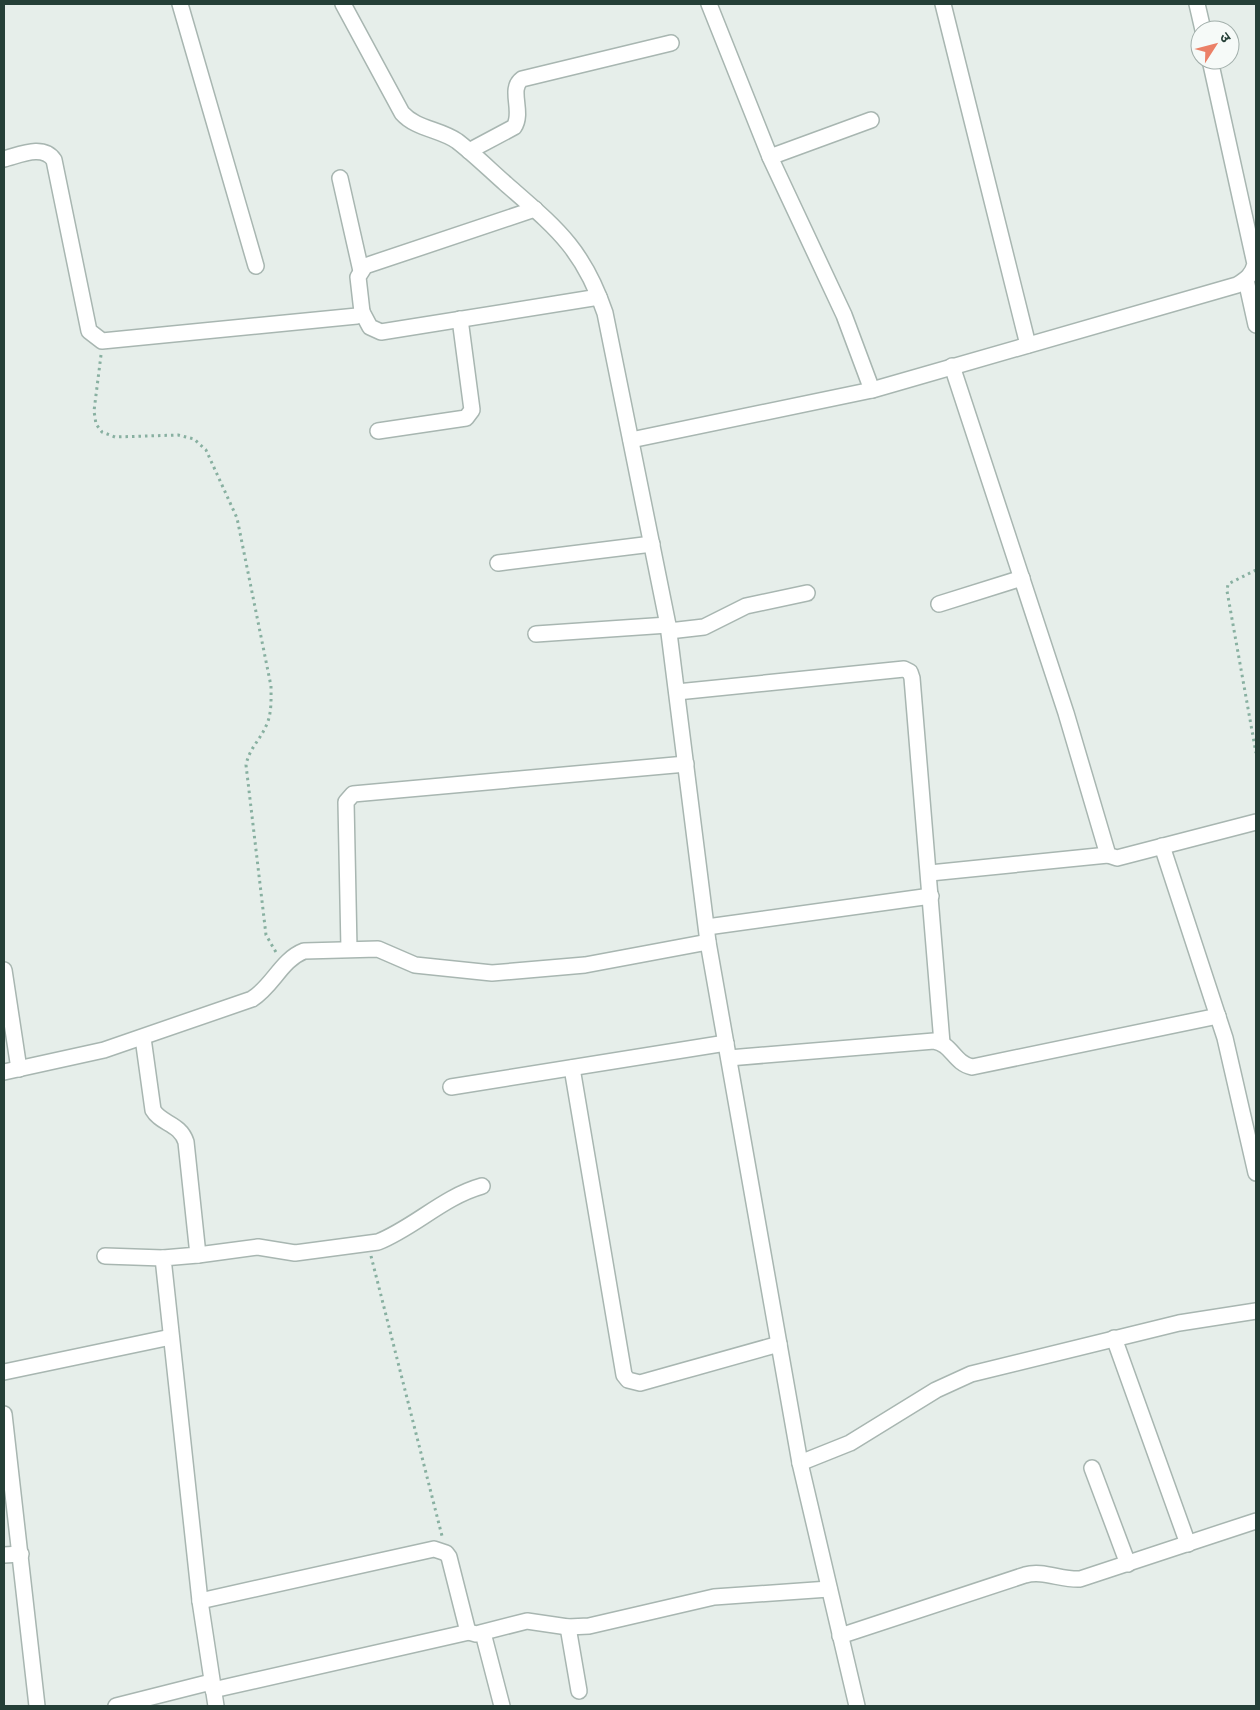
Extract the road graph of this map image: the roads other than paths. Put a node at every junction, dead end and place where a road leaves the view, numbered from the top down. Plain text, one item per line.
1 (180, 4) edge
2 (343, 4) edge
3 (709, 4) edge
4 (942, 4) edge
5 (1197, 4) edge
6 (1201, 20) edge
7 (671, 43) dead end
8 (1212, 70) edge
9 (871, 120) dead end
10 (469, 151) junction
11 (770, 157) junction
12 (4, 159) edge
13 (340, 178) dead end
14 (535, 209) junction
15 (256, 266) dead end
16 (361, 271) junction
17 (1246, 280) junction
18 (599, 297) junction
19 (362, 312) junction
20 (460, 320) junction
21 (1256, 325) edge
22 (1028, 345) junction
23 (952, 366) junction
24 (872, 390) junction
25 (378, 431) dead end
26 (631, 440) junction
27 (652, 544) junction
28 (498, 563) dead end
29 (1022, 578) junction
30 (806, 593) dead end
31 (939, 604) dead end
32 (669, 628) junction
33 (536, 634) dead end
34 (677, 692) junction
35 (686, 764) junction
36 (1256, 822) edge
37 (1162, 846) junction
38 (1108, 855) junction
39 (930, 873) junction
40 (932, 896) junction
41 (707, 927) junction
42 (708, 942) junction
43 (350, 949) junction
44 (4, 970) edge
45 (1218, 1016) junction
46 (143, 1038) junction
47 (942, 1042) junction
48 (727, 1051) junction
49 (572, 1068) junction
50 (11, 1070) edge
51 (451, 1087) dead end
52 (1251, 1130) edge
53 (1256, 1173) edge
54 (482, 1186) dead end
55 (198, 1254) junction
56 (105, 1256) dead end
57 (163, 1258) junction
58 (1256, 1311) edge
59 (171, 1337) junction
60 (1114, 1338) junction
61 (779, 1344) junction
62 (4, 1372) edge
63 (4, 1414) edge
64 (800, 1463) junction
65 (1092, 1468) dead end
66 (1256, 1521) edge
67 (1188, 1544) junction
68 (21, 1554) junction
69 (4, 1555) edge
70 (1128, 1564) junction
71 (829, 1589) junction
72 (200, 1601) junction
73 (568, 1626) junction
74 (476, 1632) junction
75 (840, 1636) junction
76 (212, 1686) junction
77 (579, 1691) dead end
78 (37, 1706) edge
79 (116, 1706) edge
80 (216, 1706) edge
81 (502, 1706) edge
82 (857, 1706) edge

1 - 15 street
2 - 10 street
3 - 11 street
4 - 22 street
5 - 6 street
7 - 10 street
8 - 17 street
9 - 11 street
10 - 14 street
11 - 24 street
12 - 19 street
13 - 16 street
14 - 16 street
14 - 18 street
16 - 19 street
17 - 21 street
17 - 22 street
18 - 20 street
18 - 26 street
19 - 20 street
20 - 25 street
22 - 23 street
23 - 24 street
23 - 29 street
24 - 26 street
26 - 27 street
27 - 28 street
27 - 32 street
29 - 31 street
29 - 38 street
30 - 32 street
32 - 33 street
32 - 34 street
34 - 35 street
34 - 39 street
35 - 41 street
35 - 43 street
36 - 37 street
37 - 38 street
37 - 45 street
38 - 39 street
39 - 40 street
40 - 41 street
40 - 47 street
41 - 42 street
42 - 43 street
42 - 48 street
43 - 46 street
44 - 50 street
45 - 47 street
45 - 52 street
46 - 50 street
46 - 55 street
47 - 48 street
48 - 49 street
48 - 61 street
49 - 51 street
49 - 61 street
52 - 53 street
54 - 55 street
55 - 57 street
56 - 57 street
57 - 59 street
58 - 60 street
59 - 62 street
59 - 72 street
60 - 64 street
60 - 67 street
61 - 64 street
63 - 68 street
64 - 71 street
65 - 70 street
66 - 67 street
67 - 70 street
68 - 69 street
68 - 78 street
70 - 75 street
71 - 73 street
71 - 75 street
72 - 74 street
72 - 76 street
73 - 74 street
73 - 77 street
74 - 76 street
74 - 81 street
75 - 82 street
76 - 79 street
76 - 80 street

